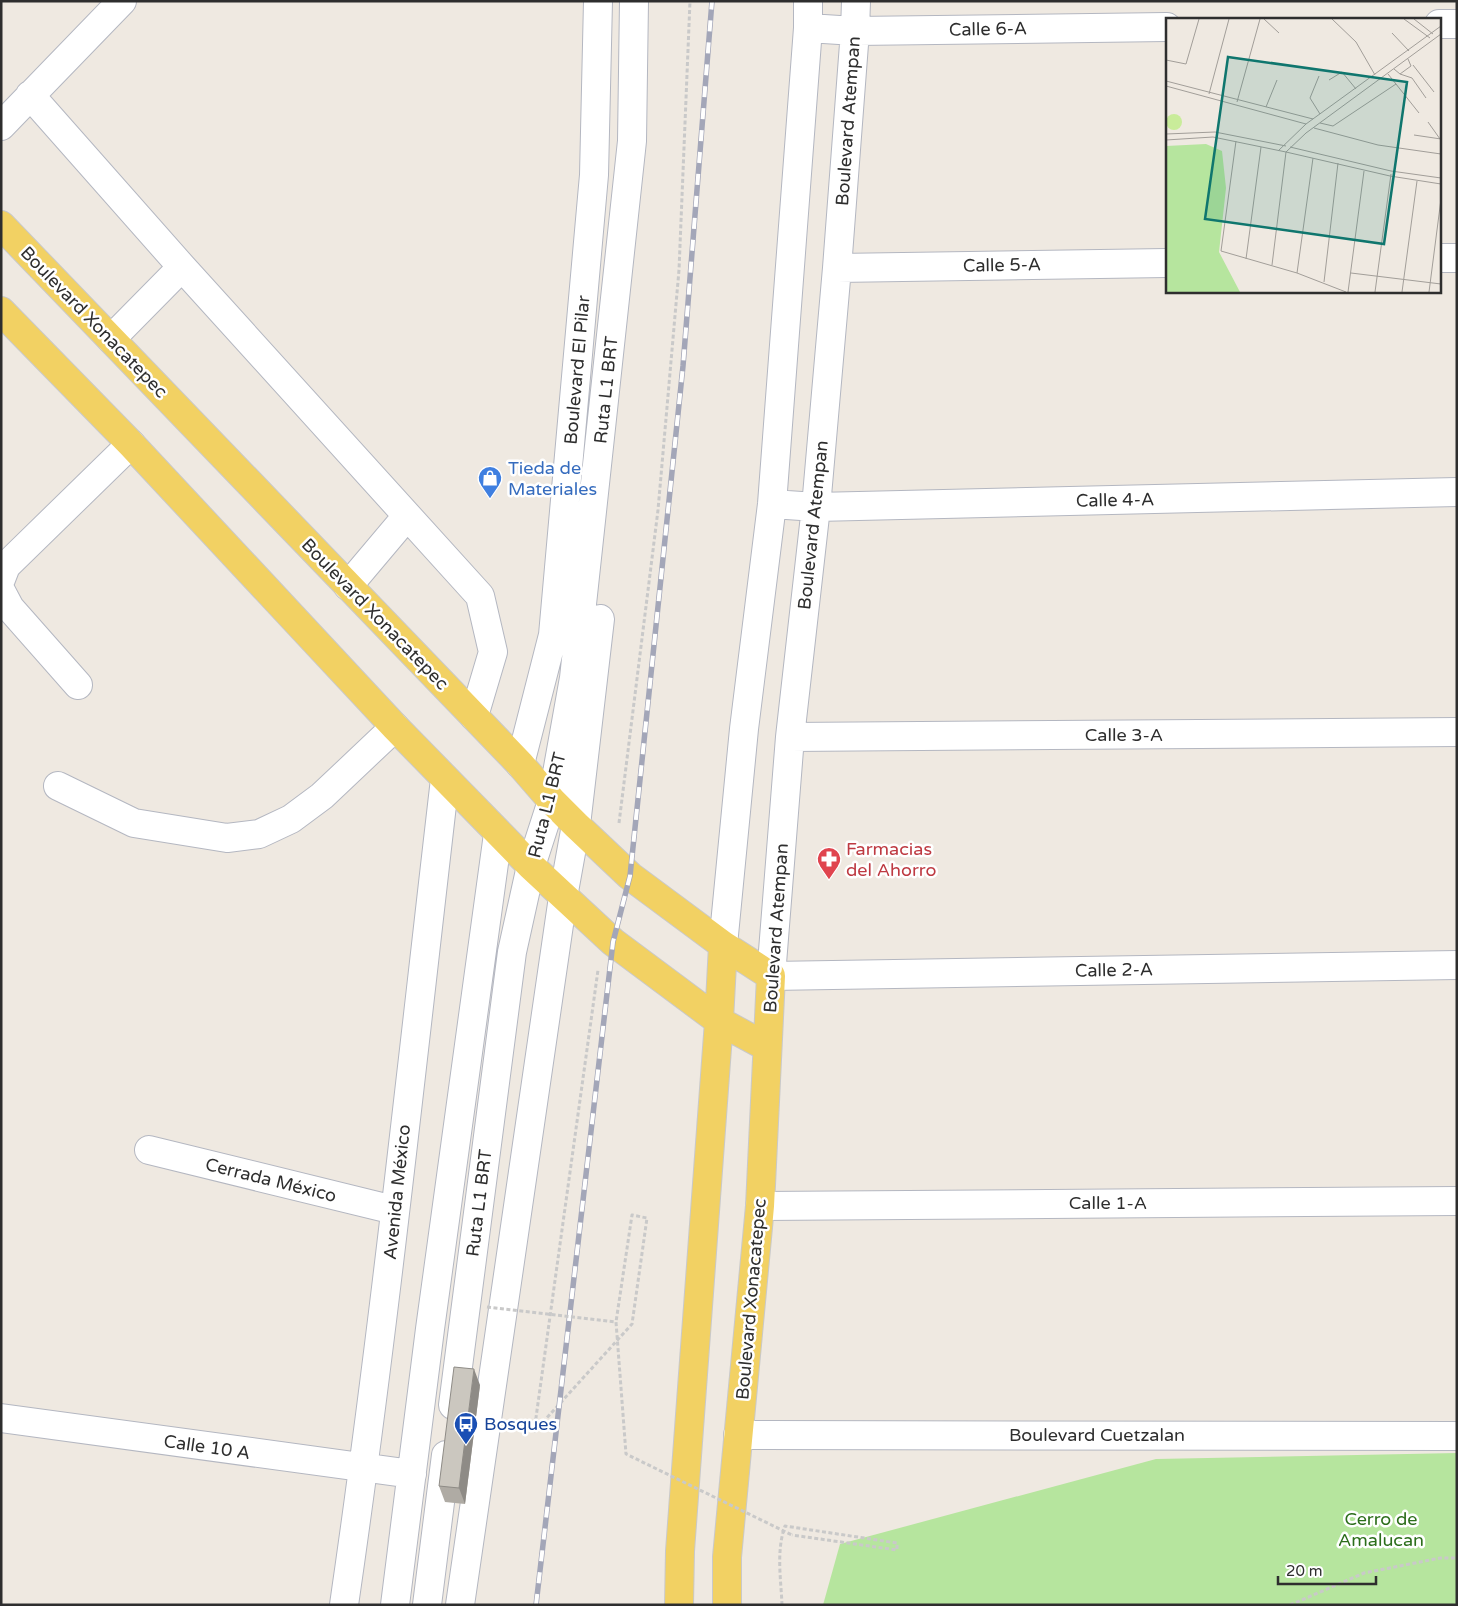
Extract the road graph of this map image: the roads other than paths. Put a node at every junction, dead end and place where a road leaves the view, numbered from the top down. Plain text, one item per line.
1 (122, 1) edge
2 (598, 1) edge
3 (634, 1) edge
4 (651, 1) edge
5 (808, 1) edge
6 (856, 1) edge
7 (1440, 24) edge
8 (1457, 24) edge
9 (1166, 27) edge
10 (808, 28) junction
11 (855, 31) junction
12 (30, 96) junction
13 (1, 126) edge
14 (1, 225) edge
15 (1440, 258) edge
16 (1457, 258) edge
17 (1166, 262) edge
18 (182, 267) junction
19 (837, 268) junction
20 (1, 311) edge
21 (111, 339) junction
22 (131, 444) junction
23 (1457, 492) edge
24 (772, 504) junction
25 (816, 507) junction
26 (407, 516) junction
27 (1, 579) edge
28 (348, 586) junction
29 (1, 591) edge
30 (78, 685) dead end
31 (474, 716) junction
32 (395, 727) junction
33 (1457, 732) edge
34 (790, 737) junction
35 (520, 764) junction
36 (445, 779) junction
37 (58, 786) dead end
38 (552, 801) junction
39 (576, 825) junction
40 (498, 834) junction
41 (531, 866) junction
42 (563, 897) junction
43 (723, 945) junction
44 (1457, 965) edge
45 (772, 976) junction
46 (719, 1021) junction
47 (767, 1048) junction
48 (149, 1150) dead end
49 (1457, 1201) edge
50 (760, 1206) junction
51 (394, 1210) junction
52 (1, 1418) edge
53 (738, 1435) junction
54 (1457, 1436) edge
55 (364, 1469) junction
56 (412, 1474) junction
57 (344, 1605) edge
58 (395, 1605) edge
59 (426, 1605) edge
60 (460, 1605) edge
61 (678, 1605) edge
62 (727, 1605) edge

1 - 12 street
2 - 35 street, Boulevard El Pilar
3 - 38 street, Ruta L1 BRT
4 - 39 street, Ruta L1 BRT
5 - 10 street
6 - 11 street, Boulevard Atempan
7 - 8 street
9 - 11 street, Calle 6-A
10 - 11 street, Calle 6-A
10 - 24 street
11 - 19 street, Boulevard Atempan
12 - 13 street
12 - 18 street
14 - 21 main road, Boulevard Xonacatepec
15 - 16 street
17 - 19 street, Calle 5-A
18 - 21 street
18 - 26 street
19 - 25 street, Boulevard Atempan
20 - 22 main road
21 - 28 main road, Boulevard Xonacatepec
22 - 27 street
22 - 32 main road
23 - 25 street, Calle 4-A
24 - 25 street, Calle 4-A
24 - 43 street
25 - 34 street, Boulevard Atempan
26 - 28 street
26 - 31 street
28 - 31 main road, Boulevard Xonacatepec
29 - 30 street
31 - 35 main road, Boulevard Xonacatepec
32 - 36 main road
32 - 37 street
33 - 34 street, Calle 3-A
34 - 45 street, Boulevard Atempan
35 - 38 main road, Boulevard Xonacatepec
36 - 40 main road
36 - 51 street, Avenida México
38 - 39 main road, Boulevard Xonacatepec
38 - 41 street, Ruta L1 BRT
39 - 42 street, Ruta L1 BRT
39 - 43 main road, Boulevard Xonacatepec
40 - 41 main road
40 - 56 street
41 - 42 main road
41 - 59 street, Ruta L1 BRT
42 - 46 main road
42 - 60 street, Ruta L1 BRT
43 - 45 main road, Boulevard Xonacatepec
43 - 46 main road
44 - 45 street, Calle 2-A
45 - 47 main road, Boulevard Atempan
46 - 47 main road
46 - 61 main road
47 - 50 main road, Boulevard Xonacatepec
48 - 51 street, Cerrada México
49 - 50 street, Calle 1-A
50 - 53 main road, Boulevard Xonacatepec
51 - 55 street, Avenida México
52 - 55 street, Calle 10 A
53 - 54 street, Boulevard Cuetzalan
53 - 62 main road, Boulevard Xonacatepec
55 - 56 street, Calle 10 A
55 - 57 street, Avenida México
56 - 58 street

